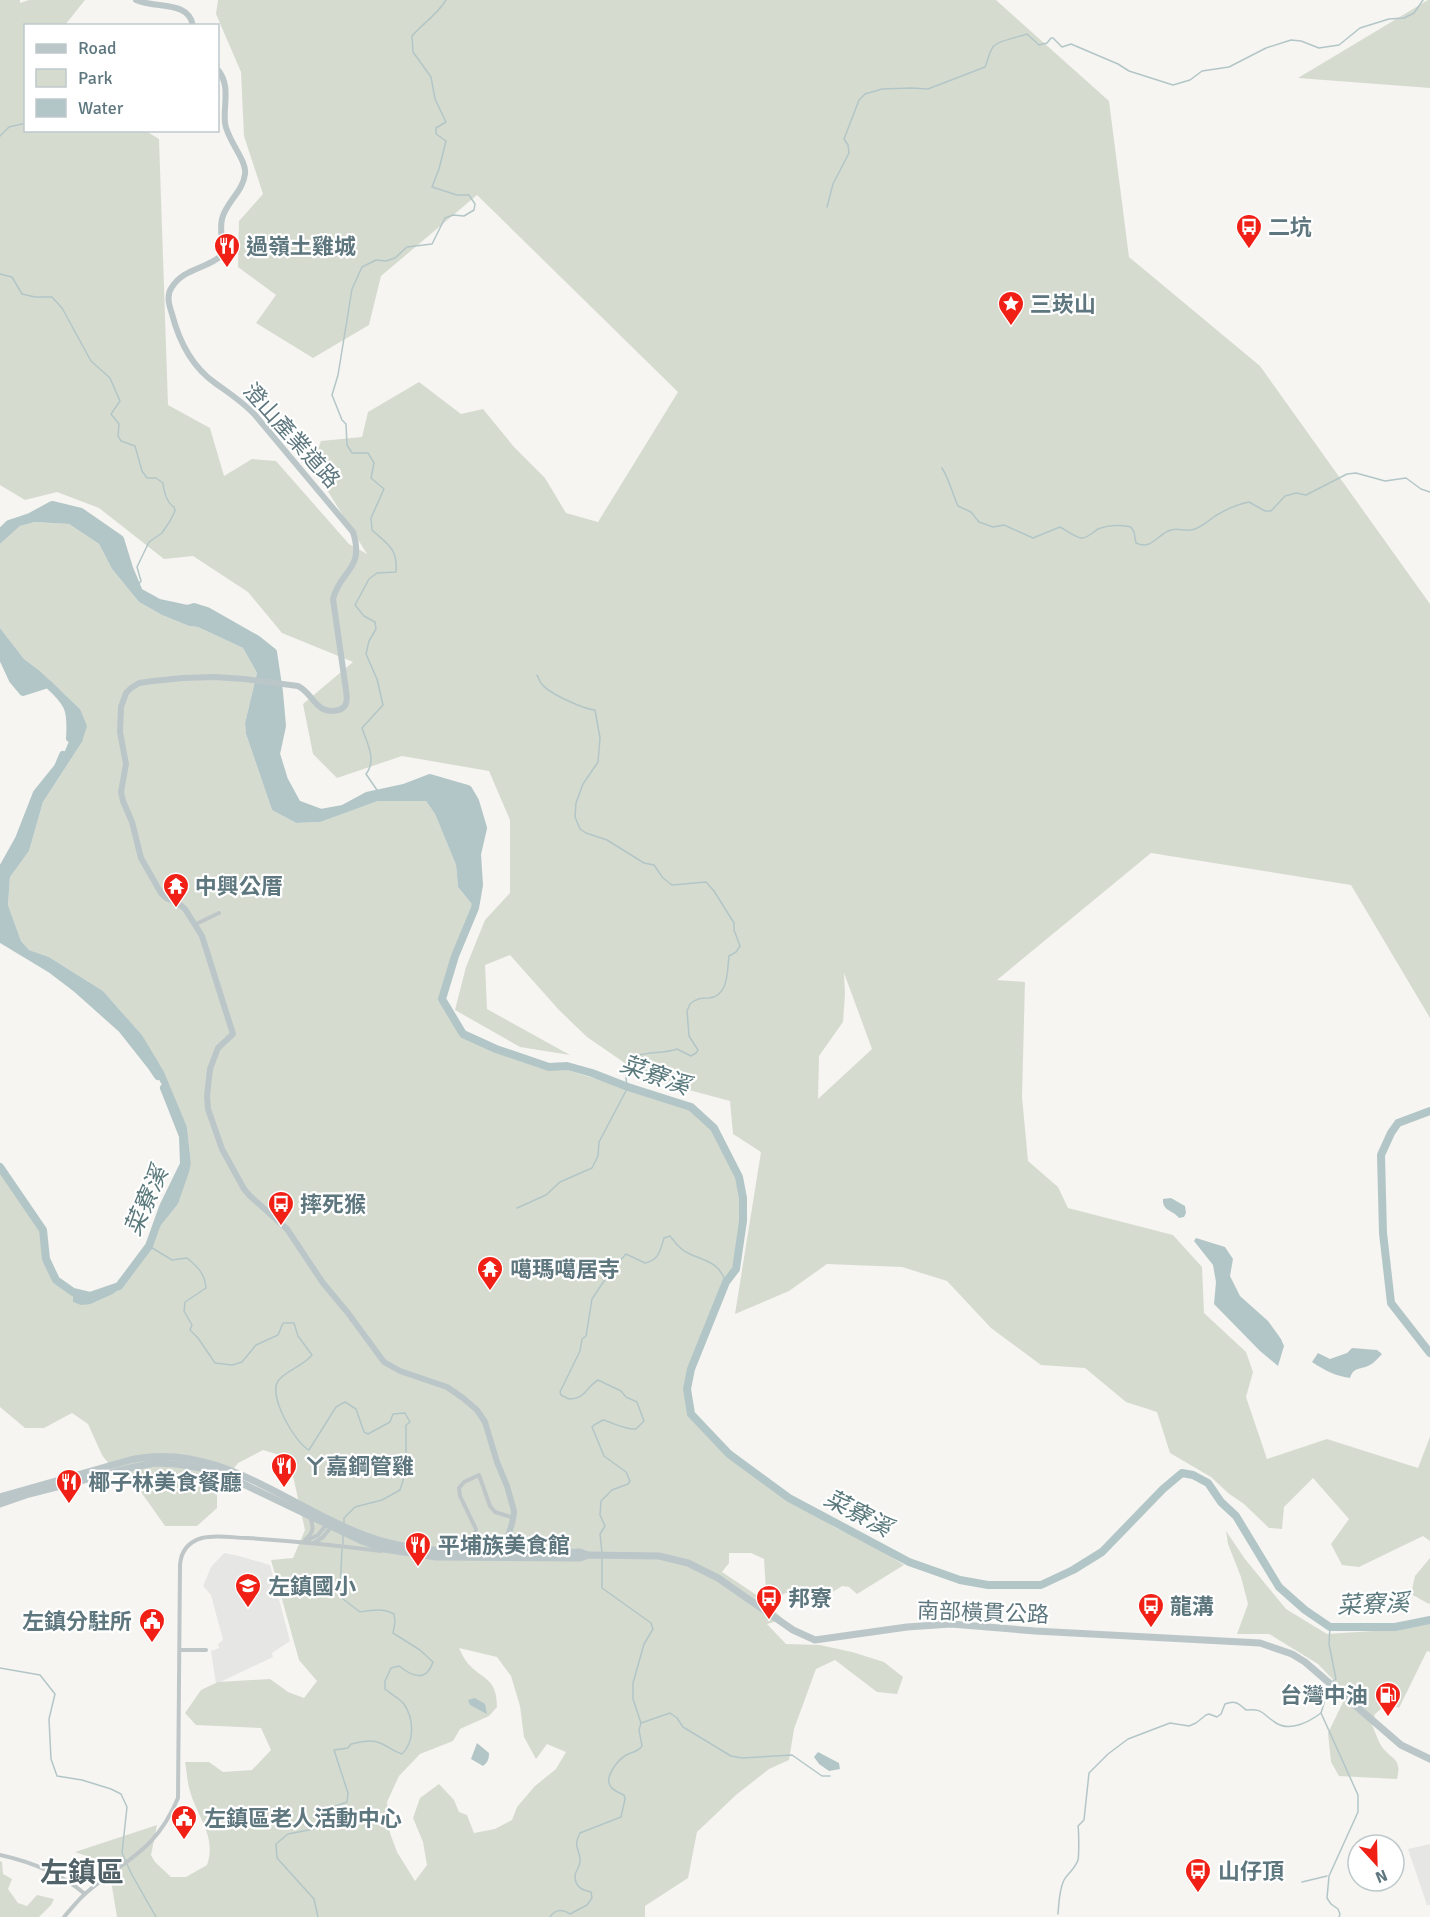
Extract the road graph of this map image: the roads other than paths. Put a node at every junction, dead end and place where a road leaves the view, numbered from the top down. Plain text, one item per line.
1 (136, 0) edge
2 (193, 24) edge
3 (219, 72) edge
4 (219, 913) dead end
5 (196, 924) junction
6 (256, 1487) junction
7 (0, 1497) edge
8 (0, 1504) edge
9 (310, 1517) junction
10 (514, 1518) junction
11 (330, 1523) junction
12 (302, 1542) junction
13 (363, 1542) junction
14 (313, 1544) junction
15 (470, 1552) junction
16 (503, 1555) junction
17 (180, 1650) junction
18 (206, 1650) dead end
19 (1430, 1759) edge
20 (0, 1855) edge
21 (85, 1894) junction
22 (64, 1917) edge

1 - 2 street
3 - 5 street, 澄山產業道路
4 - 5 street
5 - 10 street
6 - 7 main road
6 - 8 main road
6 - 9 main road
6 - 11 main road
9 - 11 main road
9 - 12 street
10 - 15 street
10 - 16 street
11 - 12 street
11 - 13 main road
11 - 14 street
12 - 14 street
12 - 17 street
13 - 14 street
13 - 15 main road
13 - 16 main road
15 - 16 main road
16 - 19 main road, 南部橫貫公路
17 - 18 street
17 - 21 street
20 - 21 street
21 - 22 street

